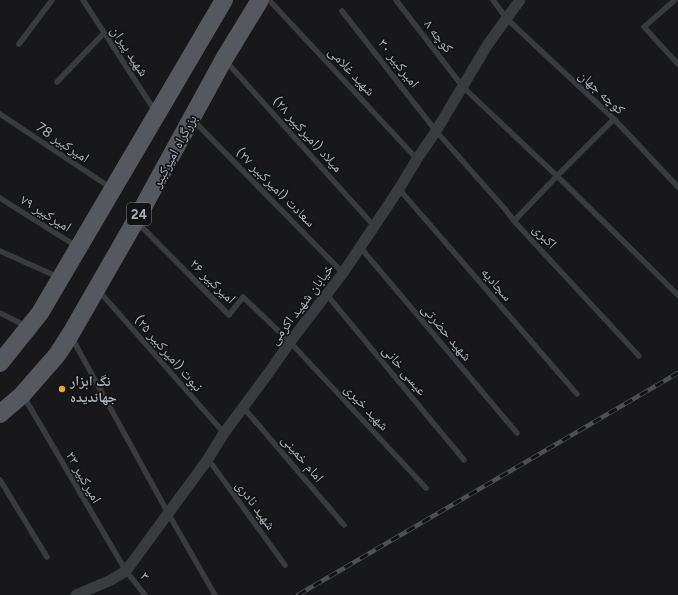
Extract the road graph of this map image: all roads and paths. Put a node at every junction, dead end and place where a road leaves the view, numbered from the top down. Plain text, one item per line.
1 (52, 0) edge
2 (84, 0) edge
3 (224, 0) edge
4 (260, 0) edge
5 (269, 0) edge
6 (396, 0) edge
7 (493, 0) edge
8 (520, 0) edge
9 (675, 0) edge
10 (342, 11) dead end
11 (507, 19) junction
12 (104, 32) junction
13 (19, 44) dead end
14 (224, 58) junction
15 (678, 64) edge
16 (57, 82) dead end
17 (463, 87) junction
18 (0, 114) edge
19 (157, 114) junction
20 (191, 119) junction
21 (614, 119) junction
22 (436, 131) junction
23 (417, 159) junction
24 (557, 176) junction
25 (678, 187) edge
26 (113, 189) junction
27 (399, 189) junction
28 (0, 198) edge
29 (136, 220) junction
30 (514, 221) junction
31 (374, 226) junction
32 (360, 247) junction
33 (78, 248) junction
34 (0, 251) edge
35 (343, 273) junction
36 (60, 278) junction
37 (97, 289) junction
38 (327, 295) junction
39 (678, 295) edge
40 (0, 313) edge
41 (28, 327) junction
42 (70, 335) junction
43 (290, 342) junction
44 (639, 356) dead end
45 (0, 363) edge
46 (577, 394) dead end
47 (22, 395) junction
48 (243, 406) junction
49 (0, 414) edge
50 (224, 433) junction
51 (516, 433) dead end
52 (208, 459) junction
53 (464, 460) dead end
54 (0, 480) edge
55 (426, 488) dead end
56 (168, 513) junction
57 (344, 525) dead end
58 (47, 557) dead end
59 (284, 565) dead end
60 (126, 571) junction
61 (76, 595) edge
62 (145, 595) edge
63 (215, 595) edge

1 - 13 lane
2 - 12 lane, شهید پیران
3 - 19 main road, 24
4 - 14 main road, بزرگراه امیرکبیر / 24
5 - 23 lane, شهید غلامی
6 - 17 lane, کوچه ۸
7 - 11 lane, کوچه جهان
8 - 11 street, خیابان شهید اکرمی
9 - 15 lane
10 - 22 lane, امیرکبیر ۳۰
11 - 17 street, خیابان شهید اکرمی
11 - 21 lane, کوچه جهان
12 - 16 lane
12 - 19 lane, شهید پیران
14 - 20 main road, بزرگراه امیرکبیر / 24
14 - 31 lane, میلاد (امیرکبیر ۲۸)
17 - 22 street, خیابان شهید اکرمی
17 - 24 lane, کوچه ۸
18 - 26 lane, امیرکبیر 78
19 - 26 main road, 24
20 - 29 main road, بزرگراه امیرکبیر / 24
20 - 35 lane, سعادت (امیرکبیر ۲۷)
21 - 24 lane
21 - 25 lane, کوچه جهان
22 - 23 street, خیابان شهید اکرمی
22 - 30 lane, اکبری
23 - 27 street, خیابان شهید اکرمی
24 - 30 lane
24 - 39 lane, کوچه ۸
26 - 33 main road, 24
27 - 31 street, خیابان شهید اکرمی
27 - 46 lane, سجادیه
28 - 33 lane, امیرکبیر ۷۹
29 - 37 main road, بزرگراه امیرکبیر / 24
29 - 43 lane, امیرکبیر ۲۶
30 - 44 lane, اکبری
31 - 32 street, خیابان شهید اکرمی
32 - 35 street, خیابان شهید اکرمی
32 - 51 lane, شهید حضرتی
33 - 36 main road, 24
34 - 36 lane
35 - 38 street, خیابان شهید اکرمی
36 - 41 main road, 24
37 - 42 main road, بزرگراه امیرکبیر / 24
37 - 50 lane, نبوت (امیرکبیر ۲۵)
38 - 43 street, خیابان شهید اکرمی
38 - 53 lane, عیسی خانی
40 - 41 lane
41 - 45 main road, 24
42 - 47 main road, بزرگراه امیرکبیر / 24
42 - 56 lane
43 - 48 street, خیابان شهید اکرمی
43 - 55 lane, شهید خیری
47 - 49 main road, بزرگراه امیرکبیر / 24
47 - 60 lane, امیرکبیر ۲۳
48 - 50 street, خیابان شهید اکرمی
48 - 57 lane, امام خمینی
50 - 52 street, خیابان شهید اکرمی
52 - 56 street, خیابان شهید اکرمی
52 - 59 lane, شهید نادری
54 - 58 lane
56 - 60 street, خیابان شهید اکرمی
56 - 63 lane
60 - 61 street, خیابان شهید اکرمی
60 - 62 lane, ۳

